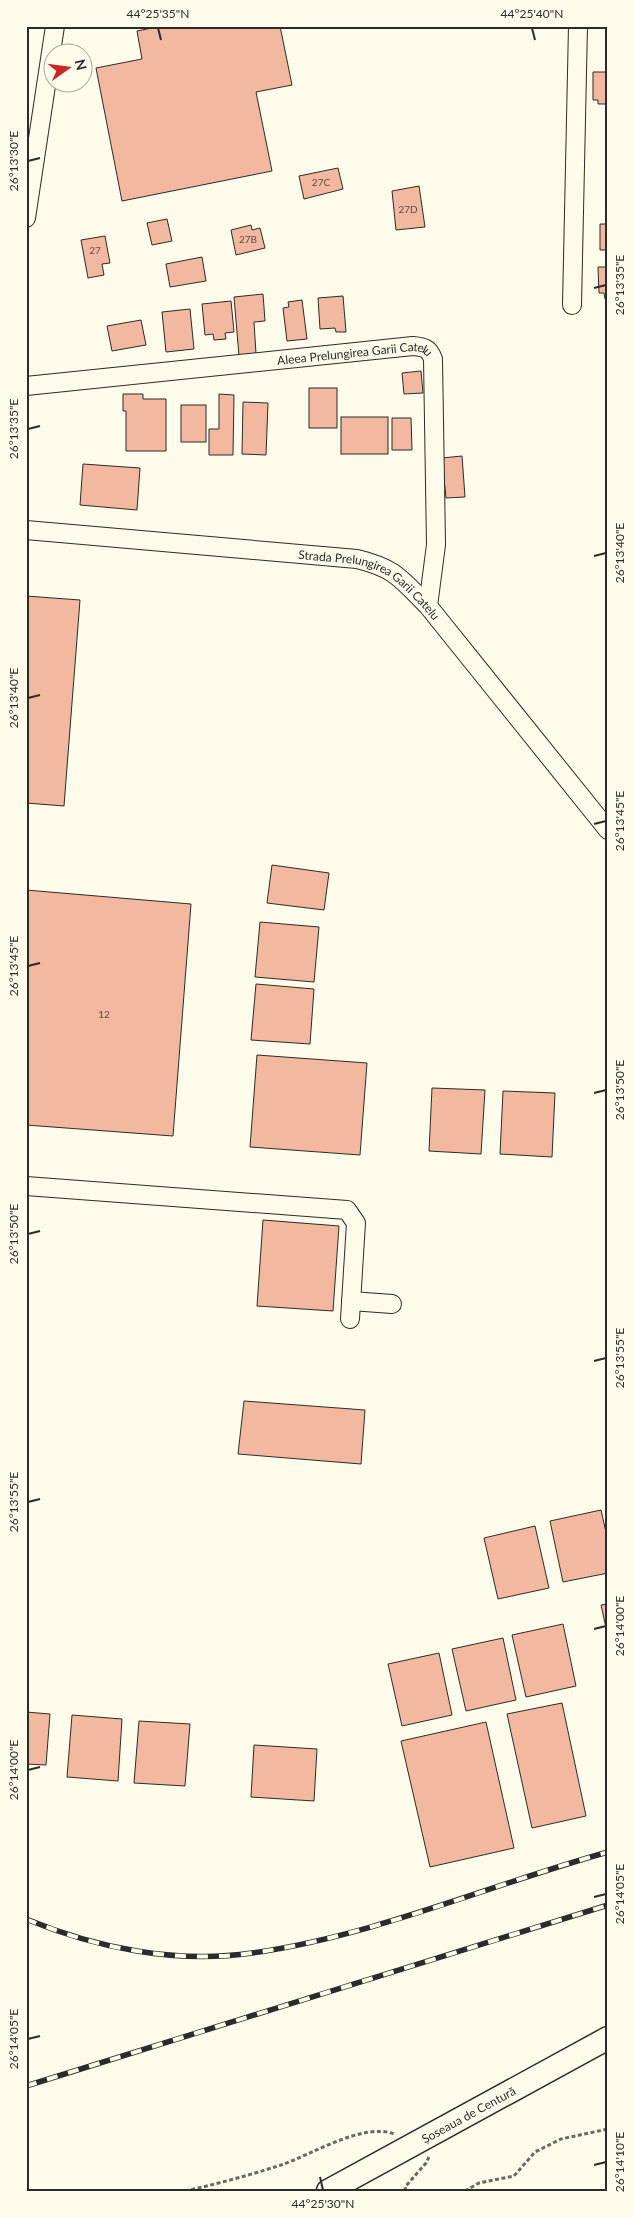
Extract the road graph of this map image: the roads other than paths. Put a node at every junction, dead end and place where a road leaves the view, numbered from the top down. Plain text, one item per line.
1 (55, 26) edge
2 (578, 26) edge
3 (26, 218) edge
4 (572, 305) dead end
5 (26, 386) edge
6 (26, 530) edge
7 (428, 606) junction
8 (608, 830) edge
9 (26, 1186) edge
10 (350, 1300) junction
11 (392, 1304) dead end
12 (350, 1319) dead end
13 (608, 2038) edge
14 (328, 2191) edge

1 - 3 street
2 - 4 street
5 - 7 street, Aleea Prelungirea Garii Catelu
6 - 7 street, Strada Prelungirea Garii Catelu
7 - 8 street, Strada Prelungirea Garii Catelu
9 - 10 street
10 - 11 street
10 - 12 street
13 - 14 main road, Șoseaua de Centură

